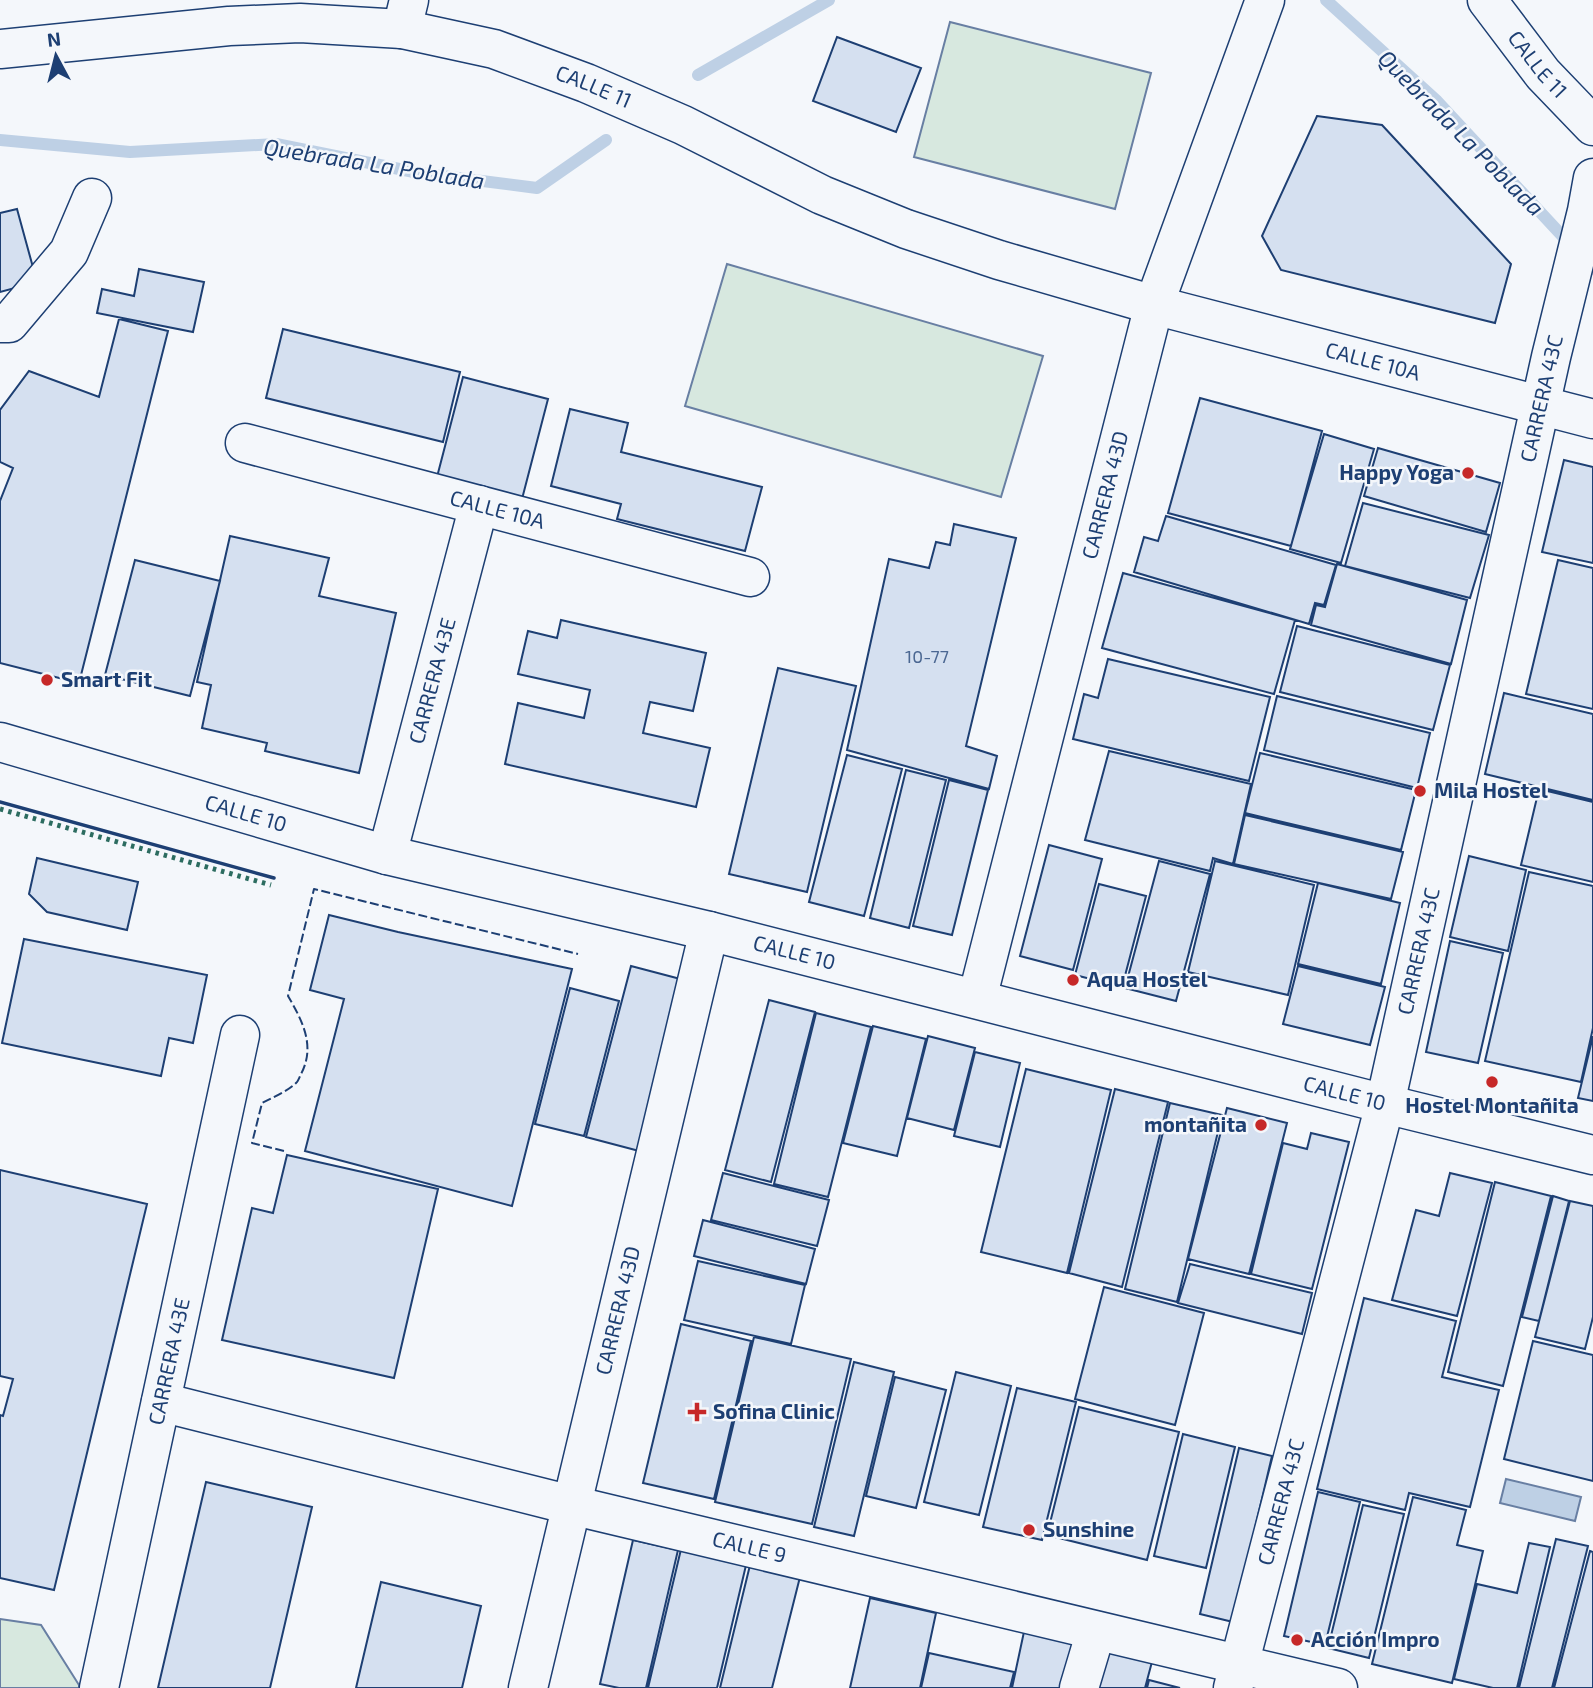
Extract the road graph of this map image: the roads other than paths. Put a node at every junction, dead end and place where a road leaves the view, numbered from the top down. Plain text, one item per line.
1 (1487, 0) edge
2 (1264, 3) edge
3 (405, 15) edge
4 (0, 49) edge
5 (1593, 126) edge
6 (92, 198) dead end
7 (1589, 207) edge
8 (1154, 306) junction
9 (0, 323) edge
10 (1541, 405) junction
11 (1593, 419) edge
12 (245, 443) dead end
13 (479, 505) junction
14 (750, 577) dead end
15 (0, 742) edge
16 (387, 855) junction
17 (709, 931) junction
18 (977, 999) junction
19 (240, 1035) dead end
20 (1385, 1104) junction
21 (1593, 1155) edge
22 (161, 1402) junction
23 (571, 1505) junction
24 (1096, 1631) junction
25 (1236, 1676) edge
26 (99, 1688) edge
27 (527, 1688) edge
28 (1079, 1688) edge
29 (1338, 1688) edge

1 - 5 street, CALLE 11
2 - 8 street, CARRERA 43D
3 - 4 street, CALLE 11
3 - 8 street, CALLE 11
6 - 9 street
7 - 10 street, CARRERA 43C
8 - 10 street, CALLE 10A
8 - 18 street, CARRERA 43D
10 - 11 street, CALLE 10A
10 - 20 street, CARRERA 43C
12 - 13 street, CALLE 10A
13 - 14 street, CALLE 10A
13 - 16 street, CARRERA 43E
15 - 16 street, CALLE 10
16 - 17 street, CALLE 10
17 - 18 street, CALLE 10
17 - 23 street, CARRERA 43D
18 - 20 street, CALLE 10
19 - 22 street, CARRERA 43E
20 - 21 street, CALLE 10
20 - 25 street, CARRERA 43C
22 - 23 street, CALLE 9
22 - 26 street, CARRERA 43E
23 - 24 street, CALLE 9
23 - 27 street, CARRERA 43D
24 - 25 street, CALLE 9
24 - 28 street
25 - 29 street, CALLE 9

